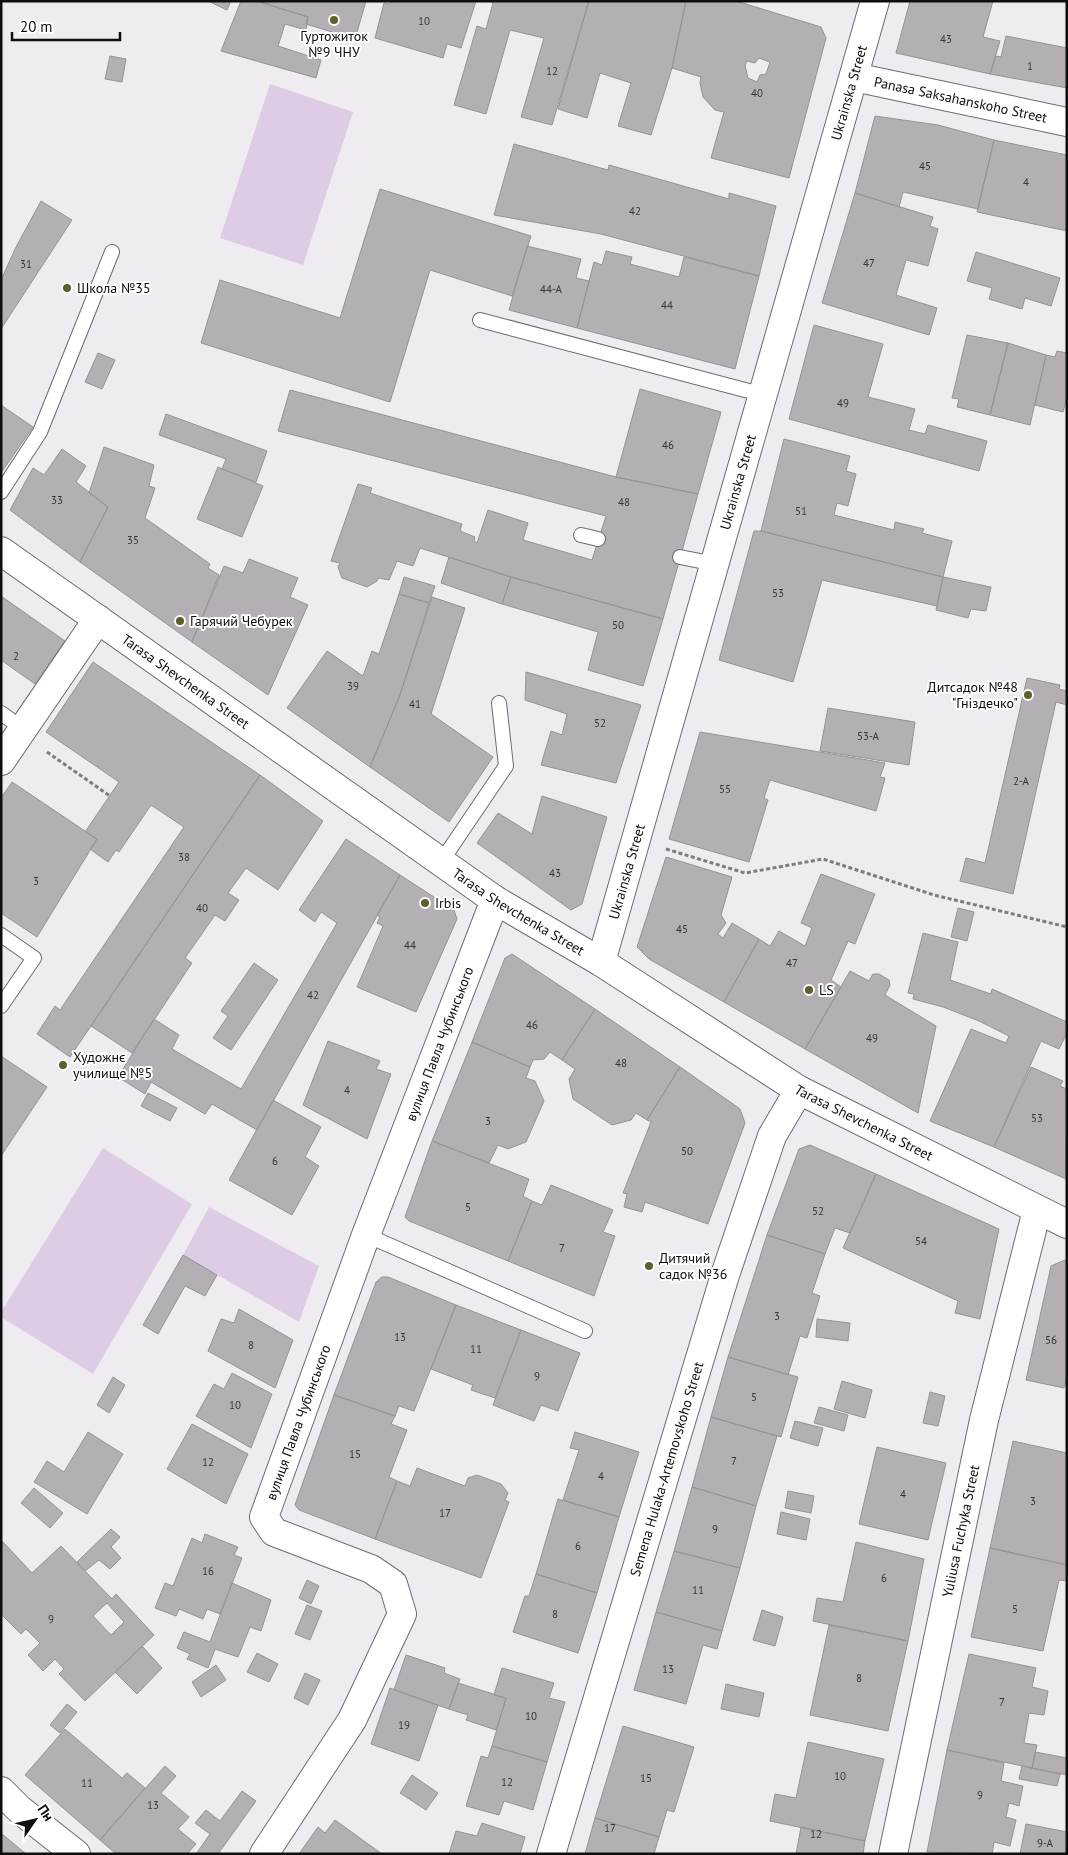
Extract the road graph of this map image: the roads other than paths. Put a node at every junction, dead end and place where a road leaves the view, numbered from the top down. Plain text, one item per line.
1 (872, 2) edge
2 (854, 78) junction
3 (1067, 122) edge
4 (112, 252) dead end
5 (480, 320) dead end
6 (764, 395) junction
7 (1, 492) edge
8 (581, 535) dead end
9 (598, 539) dead end
10 (1, 551) edge
11 (680, 557) dead end
12 (715, 564) junction
13 (98, 619) junction
14 (499, 703) dead end
15 (1, 712) edge
16 (22, 729) junction
17 (1, 761) edge
18 (442, 862) junction
19 (494, 900) junction
20 (1, 935) edge
21 (601, 962) junction
22 (1, 1006) edge
23 (799, 1090) junction
24 (1037, 1210) junction
25 (1067, 1224) edge
26 (366, 1235) junction
27 (584, 1331) dead end
28 (1, 1791) edge
29 (76, 1854) edge
30 (264, 1854) edge
31 (551, 1854) edge
32 (893, 1854) edge

1 - 2 street, Ukrainska Street
2 - 3 street, Panasa Saksahanskoho Street
2 - 6 street, Ukrainska Street
4 - 7 lane
5 - 6 lane
6 - 12 street, Ukrainska Street
8 - 9 lane
10 - 13 street, Tarasa Shevchenka Street
11 - 12 lane
12 - 21 street, Ukrainska Street
13 - 16 street
13 - 18 street, Tarasa Shevchenka Street
14 - 18 lane
15 - 16 lane
16 - 17 street
18 - 19 street, Tarasa Shevchenka Street
19 - 21 street, Tarasa Shevchenka Street
19 - 26 street, вулиця Павла Чубинського
20 - 22 lane
21 - 23 street, Tarasa Shevchenka Street
23 - 24 street, Tarasa Shevchenka Street
23 - 31 street, Semena Hulaka-Artemovskoho Street
24 - 25 street, Tarasa Shevchenka Street
24 - 32 street, Yuliusa Fuchyka Street
26 - 27 lane
26 - 30 street, вулиця Павла Чубинського
28 - 29 street

